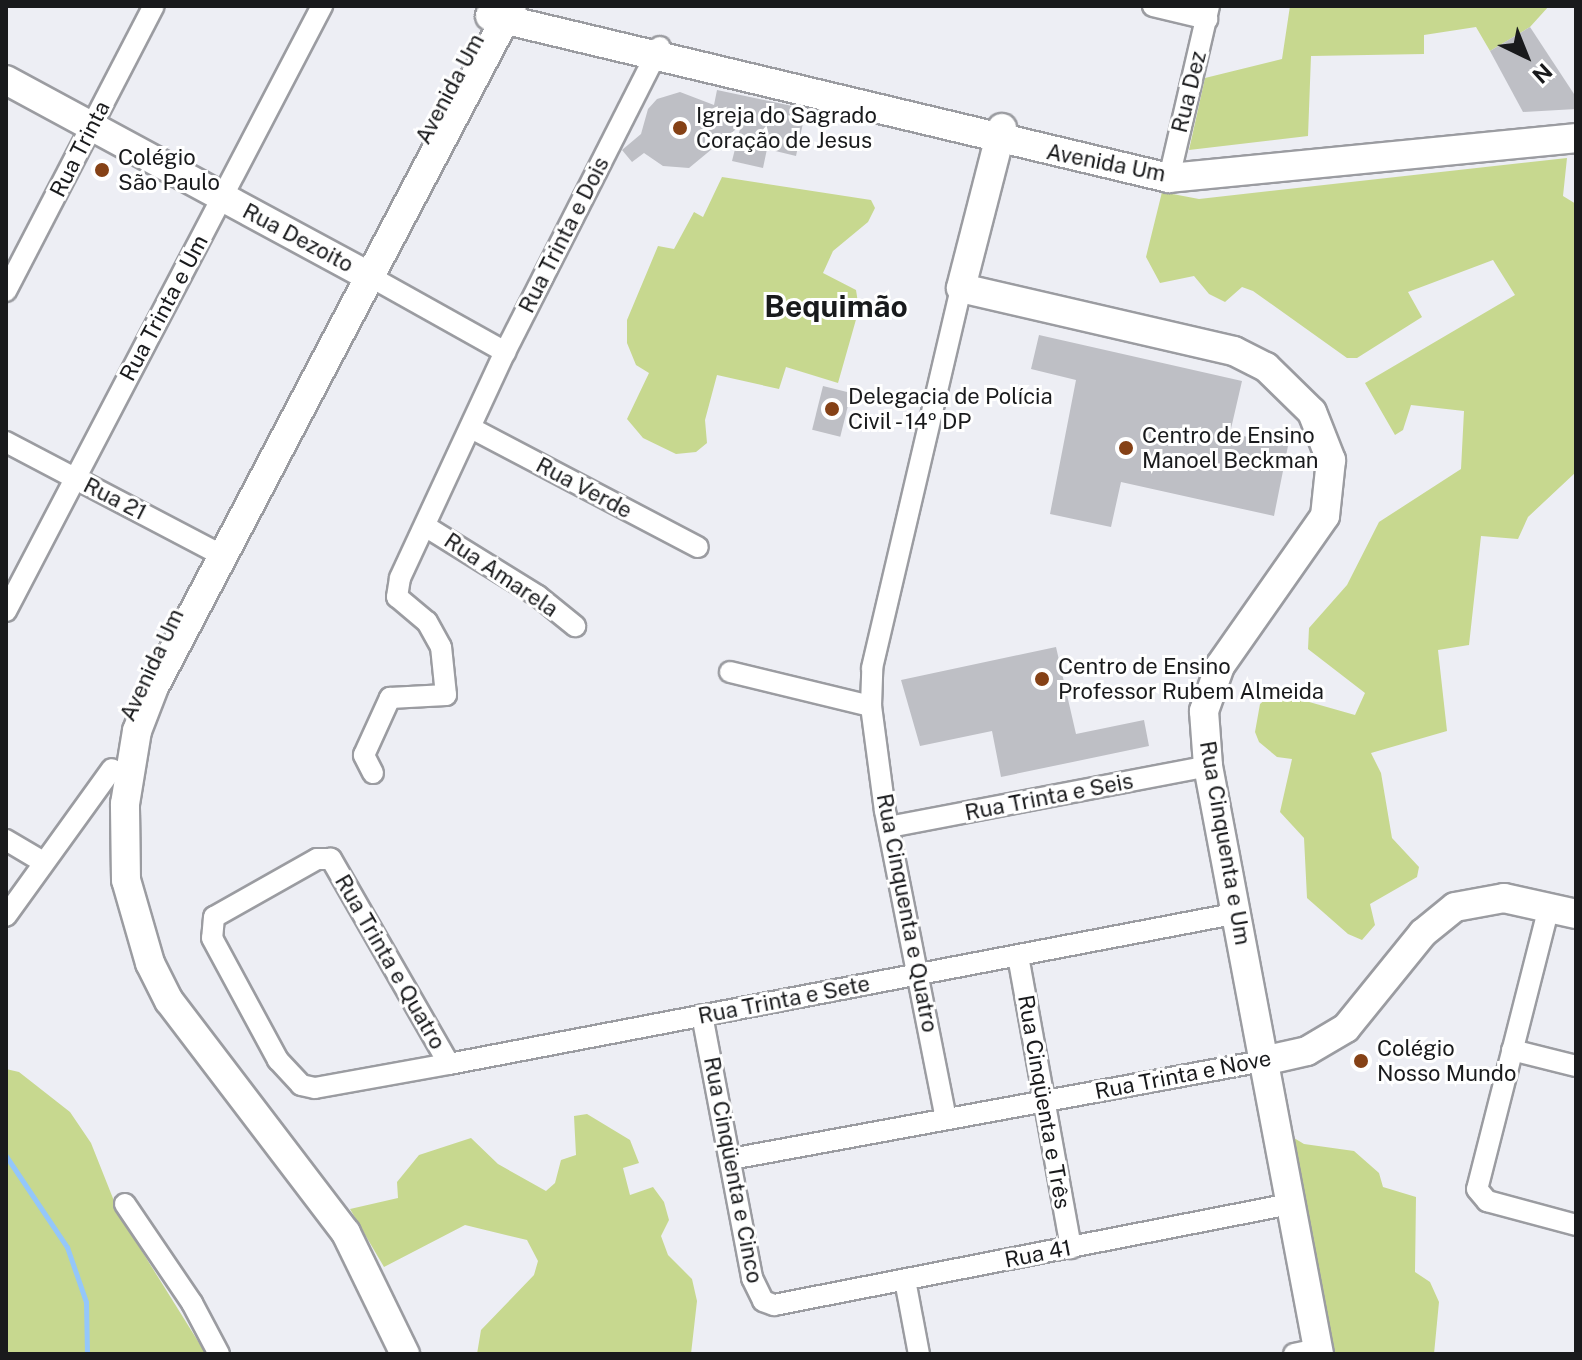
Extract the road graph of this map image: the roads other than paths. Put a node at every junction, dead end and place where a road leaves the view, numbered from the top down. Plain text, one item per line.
1 (154, 6) edge
2 (322, 6) edge
3 (1153, 6) edge
4 (503, 11) edge
5 (1208, 13) edge
6 (658, 50) junction
7 (6, 80) edge
8 (92, 126) junction
9 (1576, 127) edge
10 (1000, 134) junction
11 (1576, 138) edge
12 (1170, 173) junction
13 (223, 197) junction
14 (364, 273) junction
15 (961, 288) junction
16 (6, 291) edge
17 (505, 352) junction
18 (471, 428) junction
19 (6, 442) edge
20 (74, 479) junction
21 (425, 526) junction
22 (698, 547) dead end
23 (216, 552) junction
24 (6, 611) edge
25 (575, 626) dead end
26 (730, 672) dead end
27 (871, 706) junction
28 (1208, 766) junction
29 (112, 769) junction
30 (373, 773) dead end
31 (889, 827) junction
32 (6, 840) edge
33 (43, 862) junction
34 (1562, 910) edge
35 (1238, 913) junction
36 (6, 916) edge
37 (1018, 956) junction
38 (919, 974) junction
39 (702, 1015) junction
40 (1512, 1050) junction
41 (1263, 1061) junction
42 (449, 1064) junction
43 (1576, 1066) edge
44 (331, 1087) joint
45 (1043, 1102) junction
46 (946, 1119) junction
47 (731, 1159) junction
48 (125, 1204) dead end
49 (1290, 1204) junction
50 (1576, 1225) edge
51 (1071, 1248) junction
52 (905, 1280) junction
53 (785, 1303) joint
54 (1310, 1352) edge
55 (219, 1354) edge
56 (386, 1354) edge
57 (405, 1354) edge
58 (919, 1354) edge

1 - 8 street, Rua Trinta
2 - 13 street, Rua Trinta e Um
3 - 5 street
4 - 6 main road, Avenida Um
4 - 14 main road, Avenida Um
5 - 12 street, Rua Dez
6 - 10 main road, Avenida Um
6 - 17 street, Rua Trinta e Dois
7 - 8 main road, Rua Dezoito
8 - 13 main road, Rua Dezoito
8 - 16 street, Rua Trinta
9 - 12 main road, Avenida Um
10 - 12 main road, Avenida Um
10 - 15 main road, Rua Cinquenta e Quatro
11 - 12 main road, Avenida Um
13 - 14 main road, Rua Dezoito
13 - 20 street, Rua Trinta e Um
14 - 17 street, Rua Dezoito
14 - 23 main road, Avenida Um
15 - 27 street, Rua Cinquenta e Quatro
15 - 28 main road, Rua Cinquenta e Um
17 - 18 street, Rua Trinta e Dois
18 - 21 street, Rua Trinta e Dois
18 - 22 street, Rua Verde
19 - 20 street, Rua 21
20 - 23 street, Rua 21
20 - 24 street, Rua Trinta e Um
21 - 25 street, Rua Amarela
21 - 30 street, Rua Trinta e Dois
23 - 29 main road, Avenida Um
23 - 57 main road, Avenida Um
26 - 27 street
27 - 31 street, Rua Cinquenta e Quatro
28 - 31 street, Rua Trinta e Seis
28 - 35 main road, Rua Cinquenta e Um
29 - 33 street
29 - 56 main road, Avenida Um
31 - 38 street, Rua Cinquenta e Quatro
32 - 33 street
33 - 36 street
34 - 40 street
34 - 41 main road, Rua Trinta e Nove
35 - 37 street, Rua Trinta e Sete
35 - 41 main road, Rua Cinquenta e Um
37 - 38 street, Rua Trinta e Sete
37 - 45 street, Rua Cinqüenta e Três
38 - 39 street, Rua Trinta e Sete
38 - 46 street, Rua Cinquenta e Quatro
39 - 42 street, Rua Trinta e Sete
39 - 47 street, Rua Cinqüenta e Cinco
40 - 43 street
40 - 50 street
41 - 45 street, Rua Trinta e Nove
41 - 49 main road, Rua Cinquenta e Um
42 - 44 street, Rua Trinta e Sete
42 - 44 street, Rua Trinta e Quatro
45 - 46 street, Rua Trinta e Nove
45 - 51 street, Rua Cinqüenta e Três
46 - 47 street, Rua Trinta e Nove
47 - 53 street, Rua Cinqüenta e Cinco
48 - 55 street
49 - 51 street, Rua 41
49 - 54 main road, Rua Cinquenta e Um
51 - 52 street, Rua 41
52 - 53 street, Rua 41
52 - 58 street

